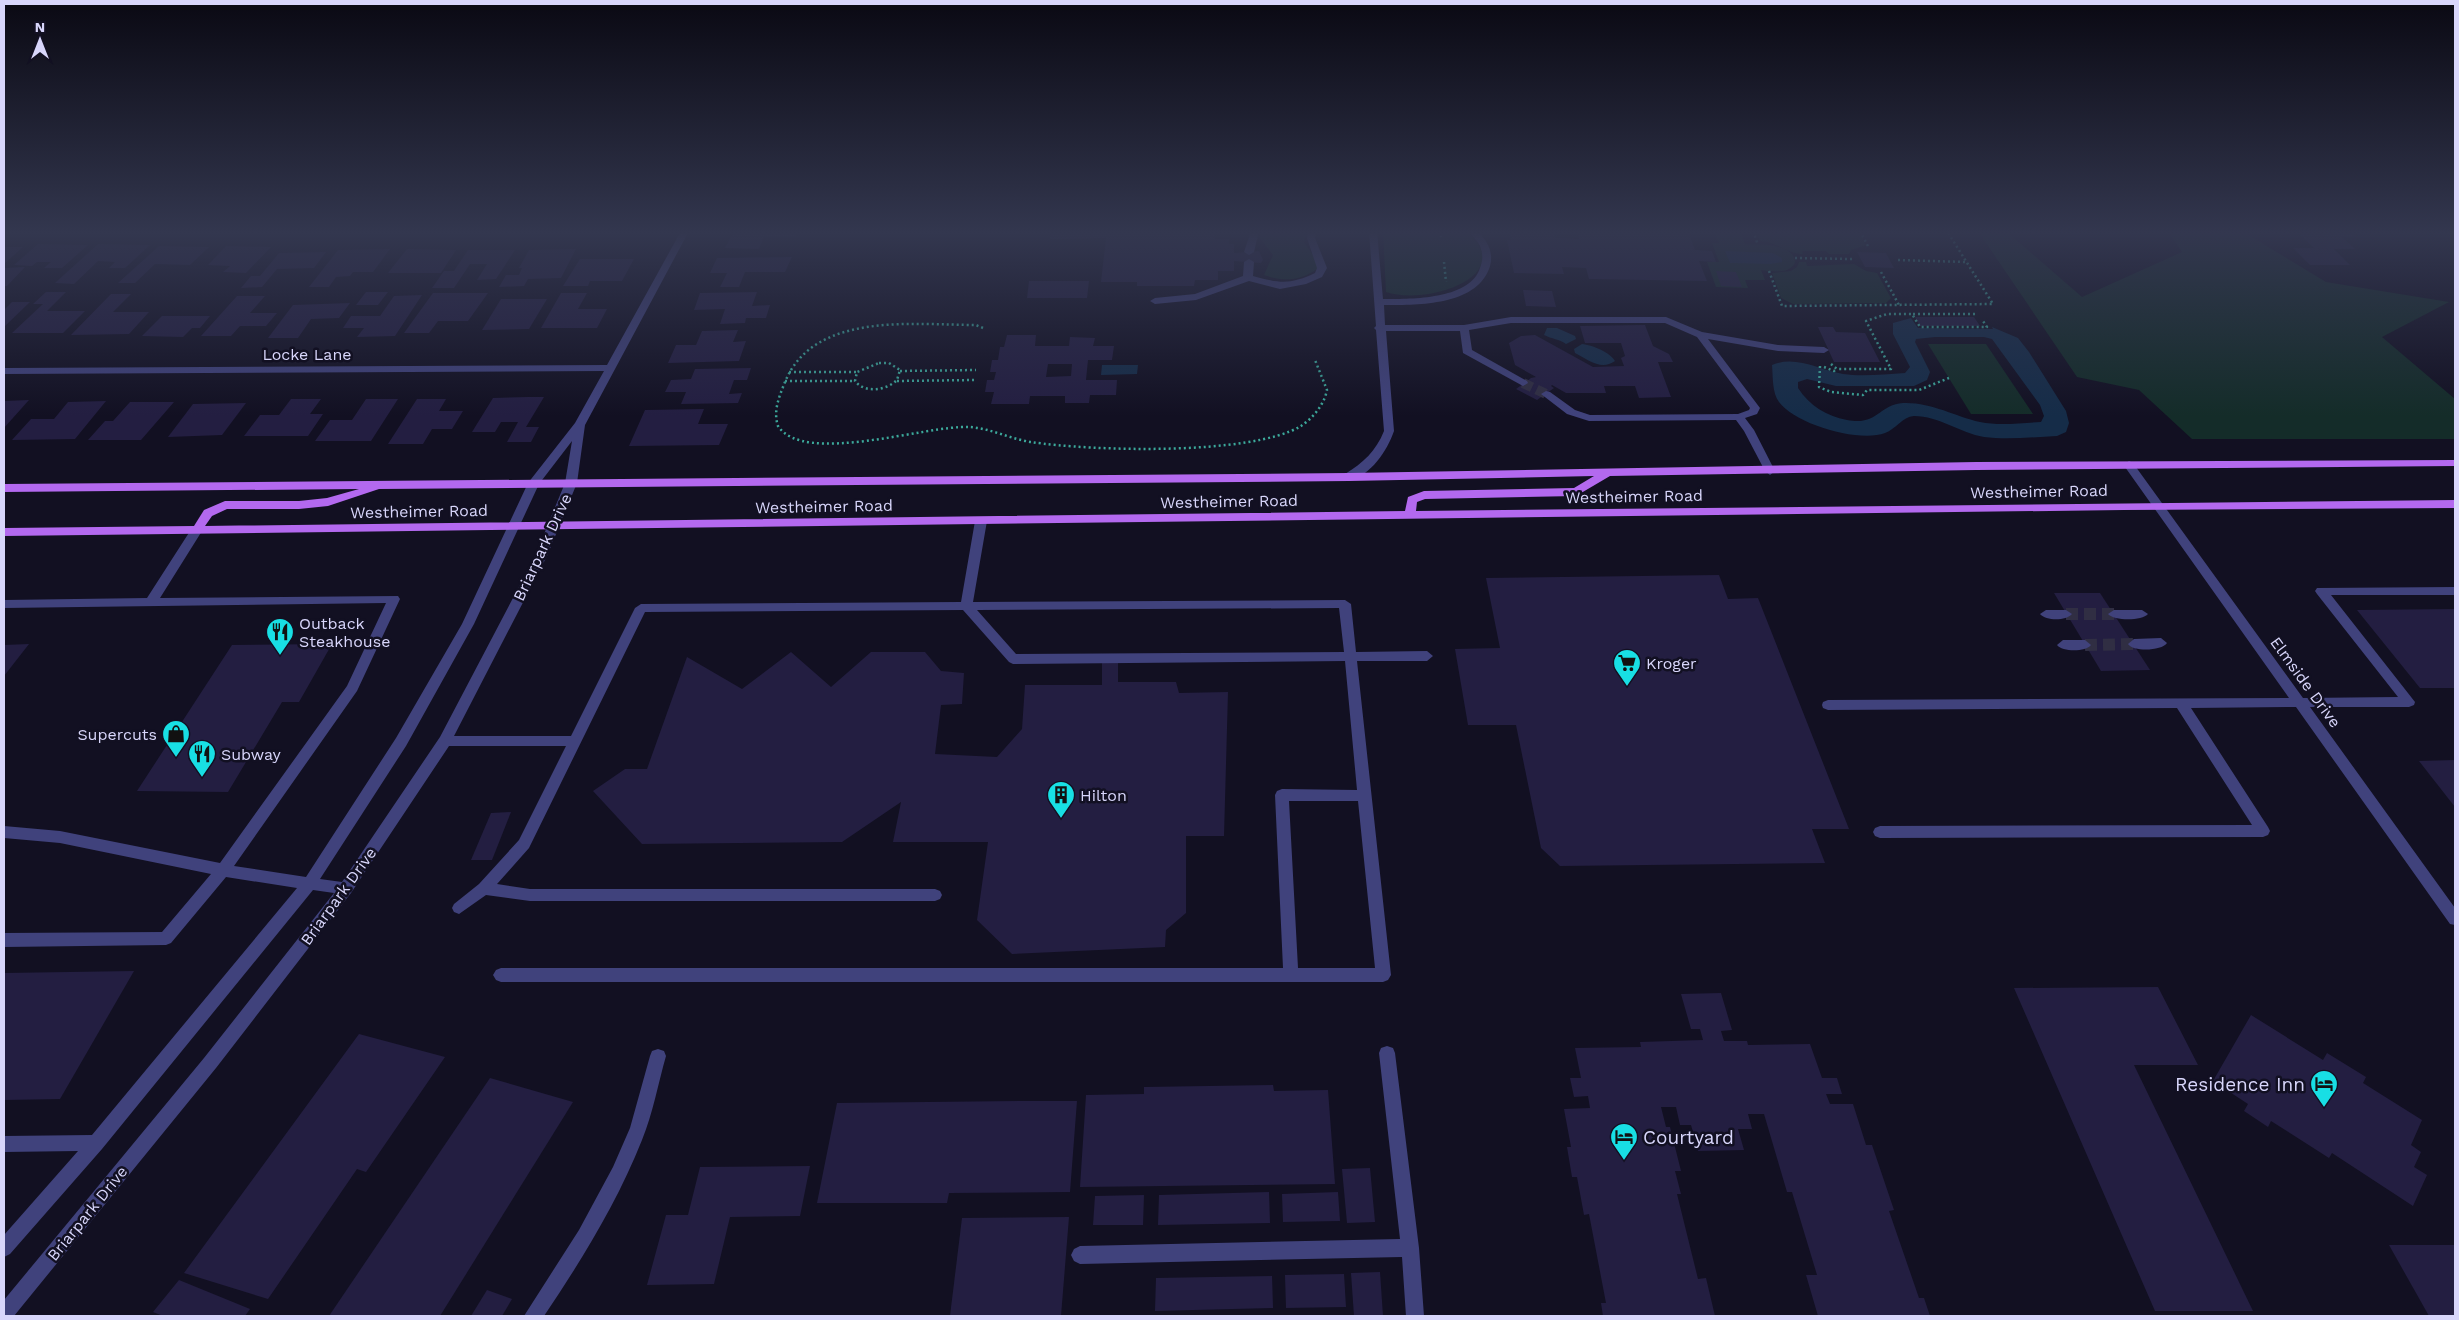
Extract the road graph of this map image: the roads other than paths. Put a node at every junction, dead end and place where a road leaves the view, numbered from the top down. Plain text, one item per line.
1 (651, 293) edge
2 (1210, 293) edge
3 (1377, 293) edge
4 (1457, 293) edge
5 (1155, 301) dead end
6 (1378, 302) junction
7 (1379, 328) junction
8 (1464, 328) junction
9 (1700, 335) junction
10 (1824, 350) dead end
11 (610, 368) junction
12 (4, 371) edge
13 (1523, 383) tunnel mouth
14 (1546, 394) tunnel mouth
15 (1739, 417) junction
16 (580, 424) junction
17 (2455, 463) edge
18 (2129, 465) junction
19 (1770, 471) junction
20 (1606, 474) junction
21 (1349, 477) junction
22 (534, 483) junction
23 (572, 483) junction
24 (389, 484) junction
25 (4, 488) edge
26 (2455, 504) edge
27 (2157, 505) junction
28 (1410, 516) junction
29 (981, 521) junction
30 (513, 526) junction
31 (554, 526) junction
32 (196, 530) junction
33 (4, 532) edge
34 (2455, 591) edge
35 (150, 603) junction
36 (4, 604) edge
37 (966, 606) junction
38 (2046, 614) dead end
39 (2066, 614) tunnel mouth
40 (2114, 614) tunnel mouth
41 (2142, 614) dead end
42 (2134, 644) tunnel mouth
43 (2161, 644) dead end
44 (2063, 645) dead end
45 (2086, 645) tunnel mouth
46 (1351, 656) junction
47 (1427, 656) dead end
48 (2298, 701) junction
49 (2180, 702) junction
50 (1828, 705) dead end
51 (445, 741) junction
52 (575, 741) junction
53 (1365, 796) junction
54 (4, 832) edge
55 (1880, 832) dead end
56 (223, 870) junction
57 (310, 883) junction
58 (484, 888) junction
59 (346, 889) junction
60 (935, 895) dead end
61 (459, 908) dead end
62 (2455, 918) edge
63 (4, 940) edge
64 (501, 974) dead end
65 (1291, 975) junction
66 (1387, 1053) dead end
67 (658, 1056) dead end
68 (96, 1143) junction
69 (4, 1144) edge
70 (4, 1248) edge
71 (1410, 1248) junction
72 (1080, 1255) dead end
73 (4, 1314) edge
74 (533, 1316) edge
75 (1415, 1316) edge

1 - 11 street, Briarpark Drive
2 - 5 street
3 - 6 street
4 - 6 street
6 - 7 street
7 - 8 street
7 - 21 street
8 - 9 street
8 - 13 street
9 - 10 street
9 - 15 street
11 - 12 street, Locke Lane
11 - 16 street, Briarpark Drive
14 - 15 street
15 - 19 street
16 - 22 street, Briarpark Drive
16 - 23 street, Briarpark Drive
17 - 18 main road, Westheimer Road
18 - 19 main road, Westheimer Road
18 - 27 street, Elmside Drive
19 - 20 main road, Westheimer Road
20 - 21 main road, Westheimer Road
20 - 28 main road
21 - 23 main road, Westheimer Road
22 - 23 main road, Westheimer Road
22 - 24 main road, Westheimer Road
22 - 30 street, Briarpark Drive
23 - 31 street, Briarpark Drive
24 - 25 main road, Westheimer Road
24 - 32 main road
26 - 27 main road, Westheimer Road
27 - 28 main road, Westheimer Road
27 - 48 street, Elmside Drive
28 - 29 main road, Westheimer Road
29 - 31 main road, Westheimer Road
29 - 37 street
30 - 31 main road, Westheimer Road
30 - 32 main road, Westheimer Road
30 - 57 street, Briarpark Drive
31 - 51 street, Briarpark Drive
32 - 33 main road, Westheimer Road
32 - 35 street
34 - 48 street
35 - 36 street
35 - 56 street
37 - 46 street
37 - 46 street
37 - 52 street
38 - 39 street
40 - 41 street
42 - 43 street
44 - 45 street
46 - 47 street
46 - 53 street
48 - 49 street
48 - 62 street, Elmside Drive
49 - 50 street
49 - 55 street
51 - 52 street
51 - 59 street, Briarpark Drive
52 - 58 street
53 - 65 street
53 - 65 street
54 - 56 street
56 - 57 street
56 - 63 street
57 - 59 street
57 - 68 street, Briarpark Drive
58 - 60 street
58 - 61 street
59 - 73 street, Briarpark Drive
64 - 65 street
66 - 71 street
67 - 74 street
68 - 69 street
68 - 70 street, Briarpark Drive
71 - 72 street
71 - 75 street

